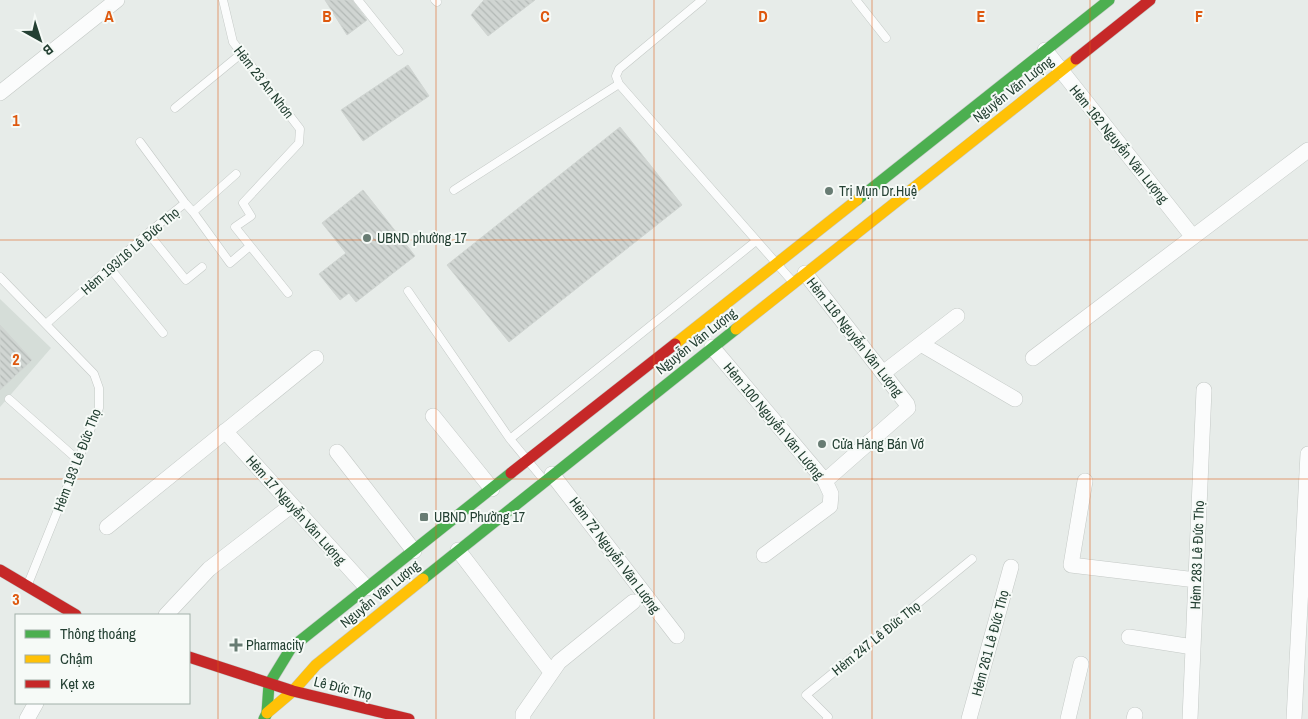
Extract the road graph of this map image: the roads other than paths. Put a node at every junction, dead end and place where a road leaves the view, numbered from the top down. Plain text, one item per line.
1 (223, 0) edge
2 (358, 0) edge
3 (702, 0) edge
4 (856, 0) edge
5 (1109, 0) edge
6 (1150, 0) edge
7 (108, 5) edge
8 (886, 38) dead end
9 (1045, 50) junction
10 (400, 52) dead end
11 (242, 53) junction
12 (1061, 71) junction
13 (619, 84) junction
14 (0, 93) edge
15 (175, 108) dead end
16 (140, 142) dead end
17 (1308, 150) edge
18 (236, 174) dead end
19 (454, 190) dead end
20 (185, 204) junction
21 (193, 212) junction
22 (148, 233) junction
23 (1193, 237) junction
24 (756, 240) junction
25 (250, 246) junction
26 (776, 264) junction
27 (109, 267) junction
28 (202, 268) dead end
29 (0, 277) edge
30 (799, 278) junction
31 (408, 290) dead end
32 (288, 293) dead end
33 (957, 316) dead end
34 (46, 324) junction
35 (163, 333) dead end
36 (921, 344) junction
37 (712, 347) junction
38 (316, 358) dead end
39 (1033, 358) dead end
40 (883, 373) junction
41 (1204, 390) dead end
42 (8, 398) dead end
43 (1015, 399) dead end
44 (433, 416) dead end
45 (225, 431) junction
46 (510, 439) junction
47 (337, 452) dead end
48 (1308, 454) edge
49 (78, 460) junction
50 (527, 461) junction
51 (548, 477) junction
52 (825, 481) junction
53 (1085, 481) dead end
54 (492, 489) junction
55 (292, 505) junction
56 (107, 527) dead end
57 (458, 550) junction
58 (414, 551) junction
59 (764, 555) dead end
60 (972, 559) dead end
61 (1011, 567) dead end
62 (0, 570) edge
63 (1196, 580) junction
64 (28, 586) junction
65 (367, 588) junction
66 (633, 602) dead end
67 (74, 614) edge
68 (167, 614) edge
69 (677, 636) dead end
70 (1129, 637) dead end
71 (1193, 647) junction
72 (190, 657) edge
73 (1081, 664) dead end
74 (551, 672) junction
75 (270, 684) junction
76 (293, 691) junction
77 (35, 704) edge
78 (265, 716) edge
79 (27, 719) edge
80 (409, 719) edge
81 (523, 719) edge
82 (827, 719) edge
83 (969, 719) edge
84 (1068, 719) edge
85 (1190, 719) edge
86 (1294, 719) edge

1 - 11 lane, Hẻm 23 An Nhơn
2 - 10 lane
3 - 13 lane
4 - 8 lane
5 - 9 street, Nguyễn Văn Lượng
6 - 12 street, Nguyễn Văn Lượng
7 - 14 street
9 - 12 street, Hẻm 162 Nguyễn Văn Lượng
9 - 26 street, Nguyễn Văn Lượng
11 - 15 lane
11 - 25 lane, Hẻm 23 An Nhơn
12 - 23 street, Hẻm 162 Nguyễn Văn Lượng
12 - 30 street, Nguyễn Văn Lượng
13 - 19 lane
13 - 24 lane
16 - 20 lane
17 - 23 street
18 - 21 lane, Hẻm 193/16 Lê Đức Thọ
20 - 21 lane, Hẻm 193/16 Lê Đức Thọ
20 - 22 lane, Hẻm 193/16 Lê Đức Thọ
21 - 25 lane
22 - 27 lane, Hẻm 193/16 Lê Đức Thọ
22 - 28 lane
23 - 39 street
24 - 26 lane
24 - 46 lane
25 - 32 lane, Hẻm 23 An Nhơn
26 - 30 lane
26 - 50 street, Nguyễn Văn Lượng
27 - 34 lane, Hẻm 193/16 Lê Đức Thọ
27 - 35 lane
29 - 34 lane, Hẻm 193 Lê Đức Thọ
30 - 37 street, Nguyễn Văn Lượng
30 - 40 street, Hẻm 116 Nguyễn Văn Lượng
31 - 46 lane
33 - 36 street
34 - 49 lane, Hẻm 193 Lê Đức Thọ
36 - 40 street
36 - 43 street
37 - 51 street, Nguyễn Văn Lượng
37 - 52 street, Hẻm 100 Nguyễn Văn Lượng
38 - 45 street
40 - 52 street, Hẻm 116 Nguyễn Văn Lượng
41 - 63 street, Hẻm 283 Lê Đức Thọ
42 - 49 lane
44 - 54 street
45 - 55 street, Hẻm 17 Nguyễn Văn Lượng
45 - 56 street
46 - 50 lane
47 - 58 street
48 - 86 street
49 - 64 lane, Hẻm 193 Lê Đức Thọ
50 - 51 lane
50 - 54 street, Nguyễn Văn Lượng
51 - 57 street, Nguyễn Văn Lượng
51 - 69 street, Hẻm 72 Nguyễn Văn Lượng
52 - 59 street, Hẻm 100 Nguyễn Văn Lượng
53 - 63 street
54 - 58 street, Nguyễn Văn Lượng
55 - 65 street, Hẻm 17 Nguyễn Văn Lượng
55 - 68 street
57 - 74 street
57 - 76 street, Nguyễn Văn Lượng
58 - 65 street, Nguyễn Văn Lượng
60 - 82 lane, Hẻm 247 Lê Đức Thọ
61 - 83 street, Hẻm 261 Lê Đức Thọ
62 - 64 street
63 - 71 street, Hẻm 283 Lê Đức Thọ
64 - 67 street
65 - 75 street, Nguyễn Văn Lượng
66 - 74 street
70 - 71 street
71 - 85 street, Hẻm 283 Lê Đức Thọ
72 - 75 street, Lê Đức Thọ
73 - 84 street
74 - 81 street
75 - 76 street, Lê Đức Thọ
75 - 78 street, Nguyễn Văn Lượng
76 - 78 street, Nguyễn Văn Lượng
76 - 80 street, Lê Đức Thọ
77 - 79 street

